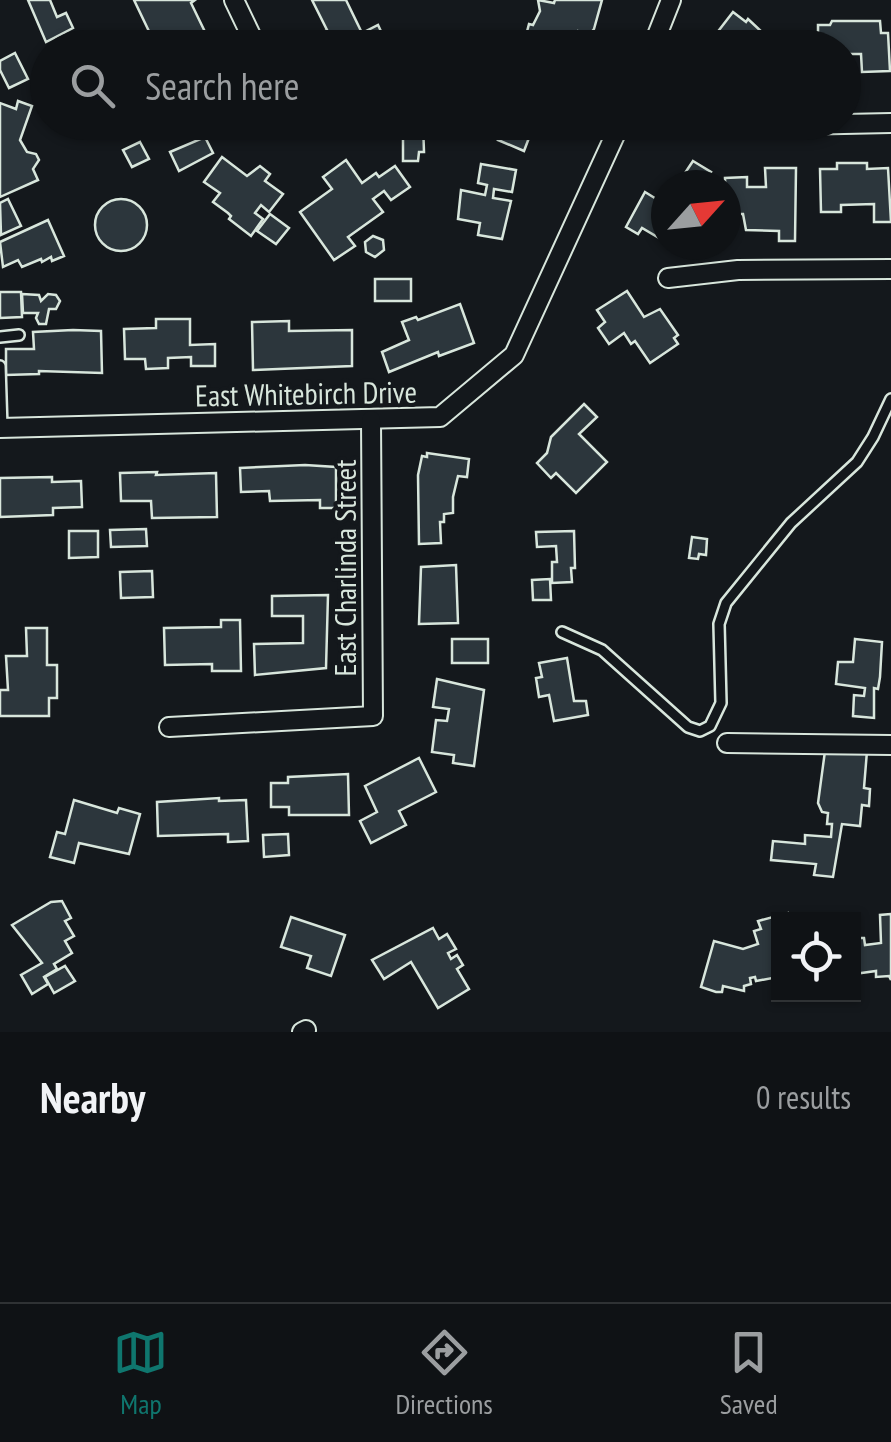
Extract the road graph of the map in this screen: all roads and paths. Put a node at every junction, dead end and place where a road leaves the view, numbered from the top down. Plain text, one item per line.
1 (234, 0) edge
2 (671, 0) edge
3 (249, 30) edge
4 (659, 30) edge
5 (861, 123) edge
6 (891, 123) edge
7 (613, 140) edge
8 (891, 269) edge
9 (668, 278) dead end
10 (19, 334) dead end
11 (0, 337) edge
12 (0, 366) edge
13 (891, 399) edge
14 (371, 420) junction
15 (1, 428) edge
16 (562, 632) dead end
17 (169, 727) dead end
18 (728, 743) dead end
19 (891, 746) edge

1 - 3 street
2 - 4 street
5 - 6 street
7 - 14 street, East Whitebirch Drive
8 - 9 street
10 - 11 lane
12 - 15 lane
13 - 16 lane
14 - 15 street, East Whitebirch Drive
14 - 17 street, East Charlinda Street
18 - 19 street

